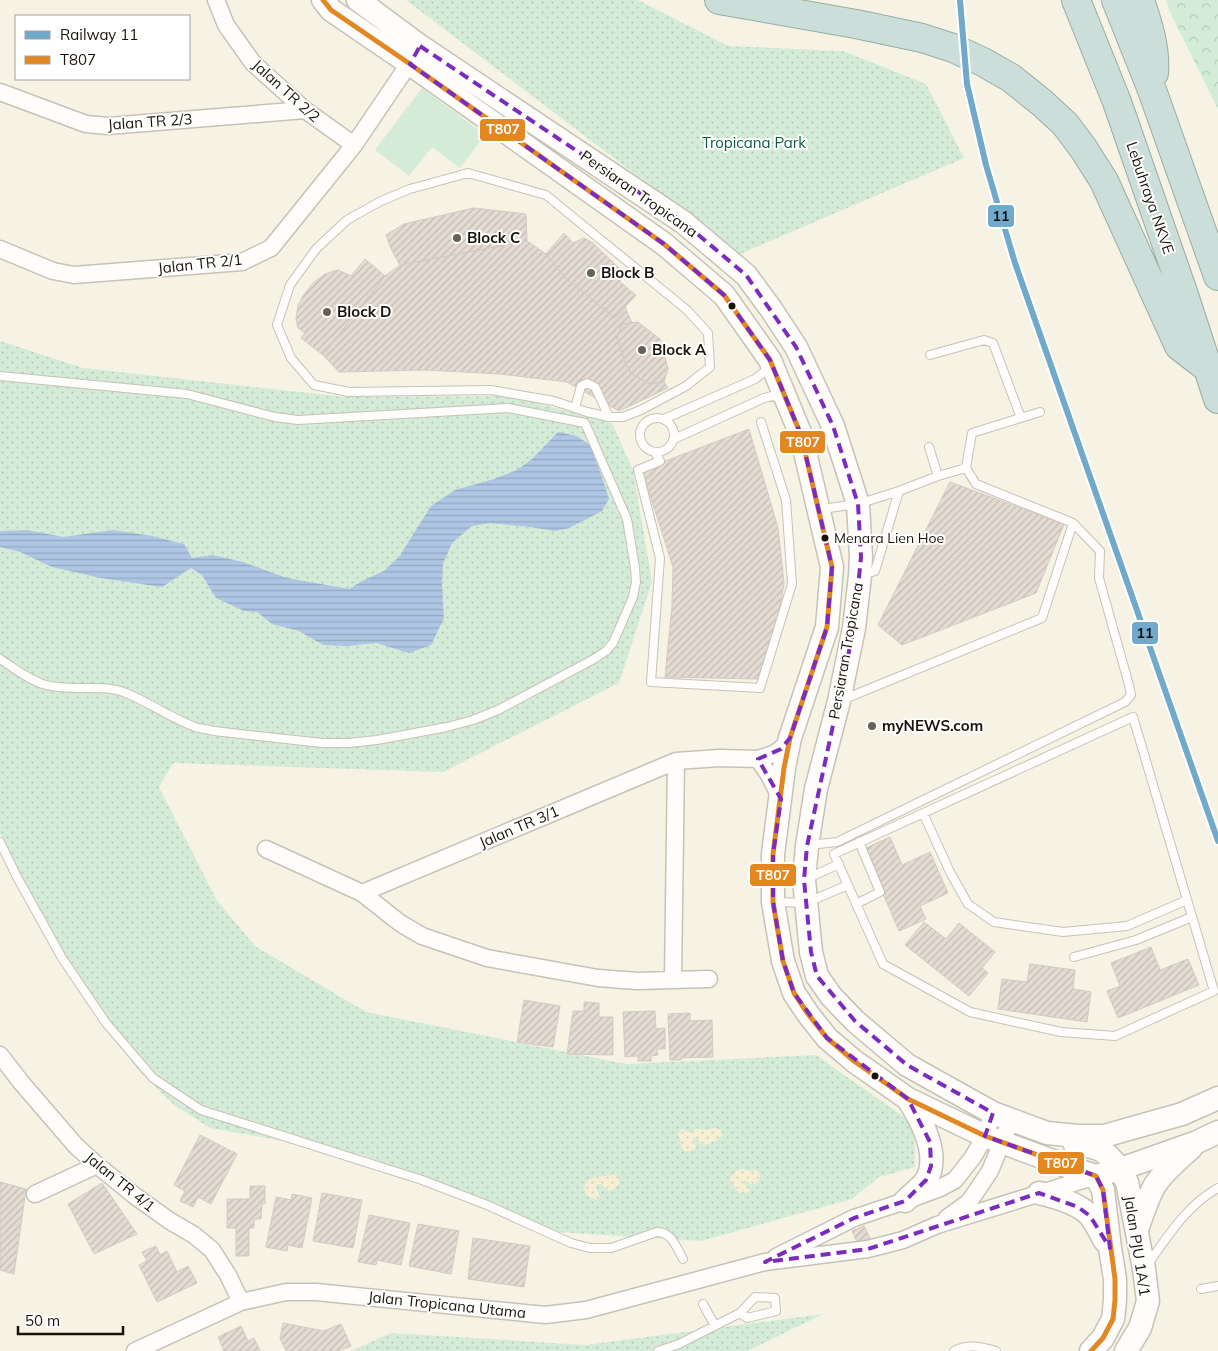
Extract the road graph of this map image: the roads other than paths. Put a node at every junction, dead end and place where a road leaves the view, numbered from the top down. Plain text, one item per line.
1 (216, 0) edge
2 (323, 0) edge
3 (358, 0) edge
4 (719, 0) edge
5 (1076, 0) edge
6 (1116, 0) edge
7 (1140, 0) edge
8 (415, 55) junction
9 (1152, 90) junction
10 (0, 92) edge
11 (305, 110) junction
12 (354, 145) junction
13 (0, 249) edge
14 (1218, 276) edge
15 (930, 355) dead end
16 (770, 360) junction
17 (1209, 369) junction
18 (0, 376) edge
19 (1218, 399) edge
20 (786, 401) junction
21 (575, 408) junction
22 (641, 410) junction
23 (1040, 412) dead end
24 (610, 416) junction
25 (1021, 418) junction
26 (664, 419) junction
27 (647, 421) junction
28 (761, 422) dead end
29 (674, 439) junction
30 (929, 447) dead end
31 (655, 452) junction
32 (966, 468) junction
33 (938, 476) junction
34 (899, 491) junction
35 (858, 504) junction
36 (819, 510) junction
37 (1073, 523) junction
38 (860, 576) junction
39 (0, 659) edge
40 (839, 701) junction
41 (790, 738) junction
42 (758, 760) junction
43 (676, 761) junction
44 (781, 799) junction
45 (923, 813) junction
46 (0, 842) edge
47 (859, 842) junction
48 (807, 846) junction
49 (266, 849) dead end
50 (839, 864) junction
51 (772, 879) junction
52 (804, 880) junction
53 (848, 885) junction
54 (362, 893) junction
55 (1187, 900) junction
56 (773, 902) junction
57 (806, 903) junction
58 (856, 904) junction
59 (1192, 916) junction
60 (1074, 957) dead end
61 (673, 979) junction
62 (709, 979) dead end
63 (0, 1056) edge
64 (1218, 1098) edge
65 (908, 1100) junction
66 (1182, 1114) junction
67 (1002, 1116) junction
68 (1218, 1132) edge
69 (1047, 1133) junction
70 (993, 1139) junction
71 (1197, 1142) junction
72 (97, 1165) junction
73 (1108, 1168) junction
74 (1218, 1188) edge
75 (1039, 1193) junction
76 (35, 1194) dead end
77 (905, 1201) junction
78 (937, 1225) junction
79 (1137, 1230) junction
80 (1110, 1248) junction
81 (683, 1258) dead end
82 (765, 1262) junction
83 (1144, 1269) junction
84 (1218, 1286) edge
85 (1201, 1289) dead end
86 (241, 1302) junction
87 (703, 1304) dead end
88 (740, 1313) junction
89 (715, 1326) junction
90 (135, 1351) edge
91 (658, 1351) edge
92 (954, 1351) edge
93 (996, 1351) edge
94 (1091, 1351) edge
95 (1126, 1351) edge

1 - 11 street, Jalan TR 2/2
2 - 8 main road, Persiaran Tropicana
3 - 8 main road, Persiaran Tropicana
4 - 17 highway
5 - 17 highway, Lebuhraya NKVE
6 - 9 highway
7 - 9 highway
8 - 12 street, Jalan TR 2/1
8 - 16 main road, Persiaran Tropicana
8 - 35 main road, Persiaran Tropicana
9 - 14 highway
10 - 11 street, Jalan TR 2/3
11 - 12 street, Jalan TR 2/2
12 - 13 street, Jalan TR 2/1
15 - 25 lane
16 - 20 main road, Persiaran Tropicana
16 - 26 lane
17 - 19 highway, Lebuhraya NKVE
18 - 39 lane
20 - 29 lane
20 - 36 main road, Persiaran Tropicana
21 - 22 lane
21 - 24 lane
21 - 24 lane
22 - 24 lane
22 - 27 lane
23 - 25 lane
25 - 32 lane
26 - 27 lane
26 - 29 lane
27 - 31 lane
28 - 31 lane
29 - 31 lane
30 - 33 lane
32 - 33 lane
32 - 37 lane
33 - 34 lane
34 - 35 lane
34 - 38 lane
35 - 36 lane
35 - 38 main road, Persiaran Tropicana
36 - 41 main road, Persiaran Tropicana
37 - 40 lane
37 - 48 lane
38 - 40 main road, Persiaran Tropicana
40 - 48 main road, Persiaran Tropicana
41 - 42 street
41 - 44 main road, Persiaran Tropicana
42 - 43 street, Jalan TR 3/1
42 - 44 street
43 - 54 street, Jalan TR 3/1
43 - 61 street
44 - 51 main road, Persiaran Tropicana
45 - 47 lane
45 - 55 lane
45 - 55 lane
46 - 81 lane
47 - 50 lane
47 - 58 lane
48 - 52 main road, Persiaran Tropicana
49 - 54 street
50 - 52 lane
50 - 53 lane
51 - 52 lane
51 - 56 main road, Persiaran Tropicana
52 - 57 main road, Persiaran Tropicana
53 - 57 lane
53 - 58 lane
54 - 61 street
55 - 59 lane
56 - 57 lane
56 - 65 main road, Persiaran Tropicana
57 - 67 main road, Persiaran Tropicana
58 - 59 lane
59 - 60 lane
61 - 62 street
63 - 72 street, Jalan TR 4/1
64 - 66 main road, Persiaran Tropicana
65 - 70 main road, Persiaran Tropicana
65 - 77 main road
66 - 69 main road, Persiaran Tropicana
66 - 73 main road
67 - 69 main road, Persiaran Tropicana
67 - 70 street, Jalan Tropicana Utama
68 - 71 main road
69 - 73 main road
70 - 73 main road, Persiaran Tropicana
70 - 77 street, Jalan Tropicana Utama
70 - 78 street, Jalan Tropicana Utama
71 - 73 main road
71 - 79 main road
72 - 76 street
72 - 86 street, Jalan TR 4/1
73 - 75 street, Jalan Tropicana Utama
73 - 79 main road, Jalan PJU 1A/1
73 - 80 main road, Jalan PJU 1A/1
74 - 83 lane
75 - 78 street, Jalan Tropicana Utama
75 - 80 main road
77 - 82 street, Jalan Tropicana Utama
78 - 82 street, Jalan Tropicana Utama
79 - 83 main road, Jalan PJU 1A/1
80 - 94 main road, Jalan PJU 1A/1
82 - 86 street, Jalan Tropicana Utama
83 - 95 main road, Jalan PJU 1A/1
84 - 85 lane
86 - 90 street, Jalan Tropicana Utama
87 - 89 lane
88 - 88 lane
88 - 89 lane
89 - 91 lane
92 - 93 lane

